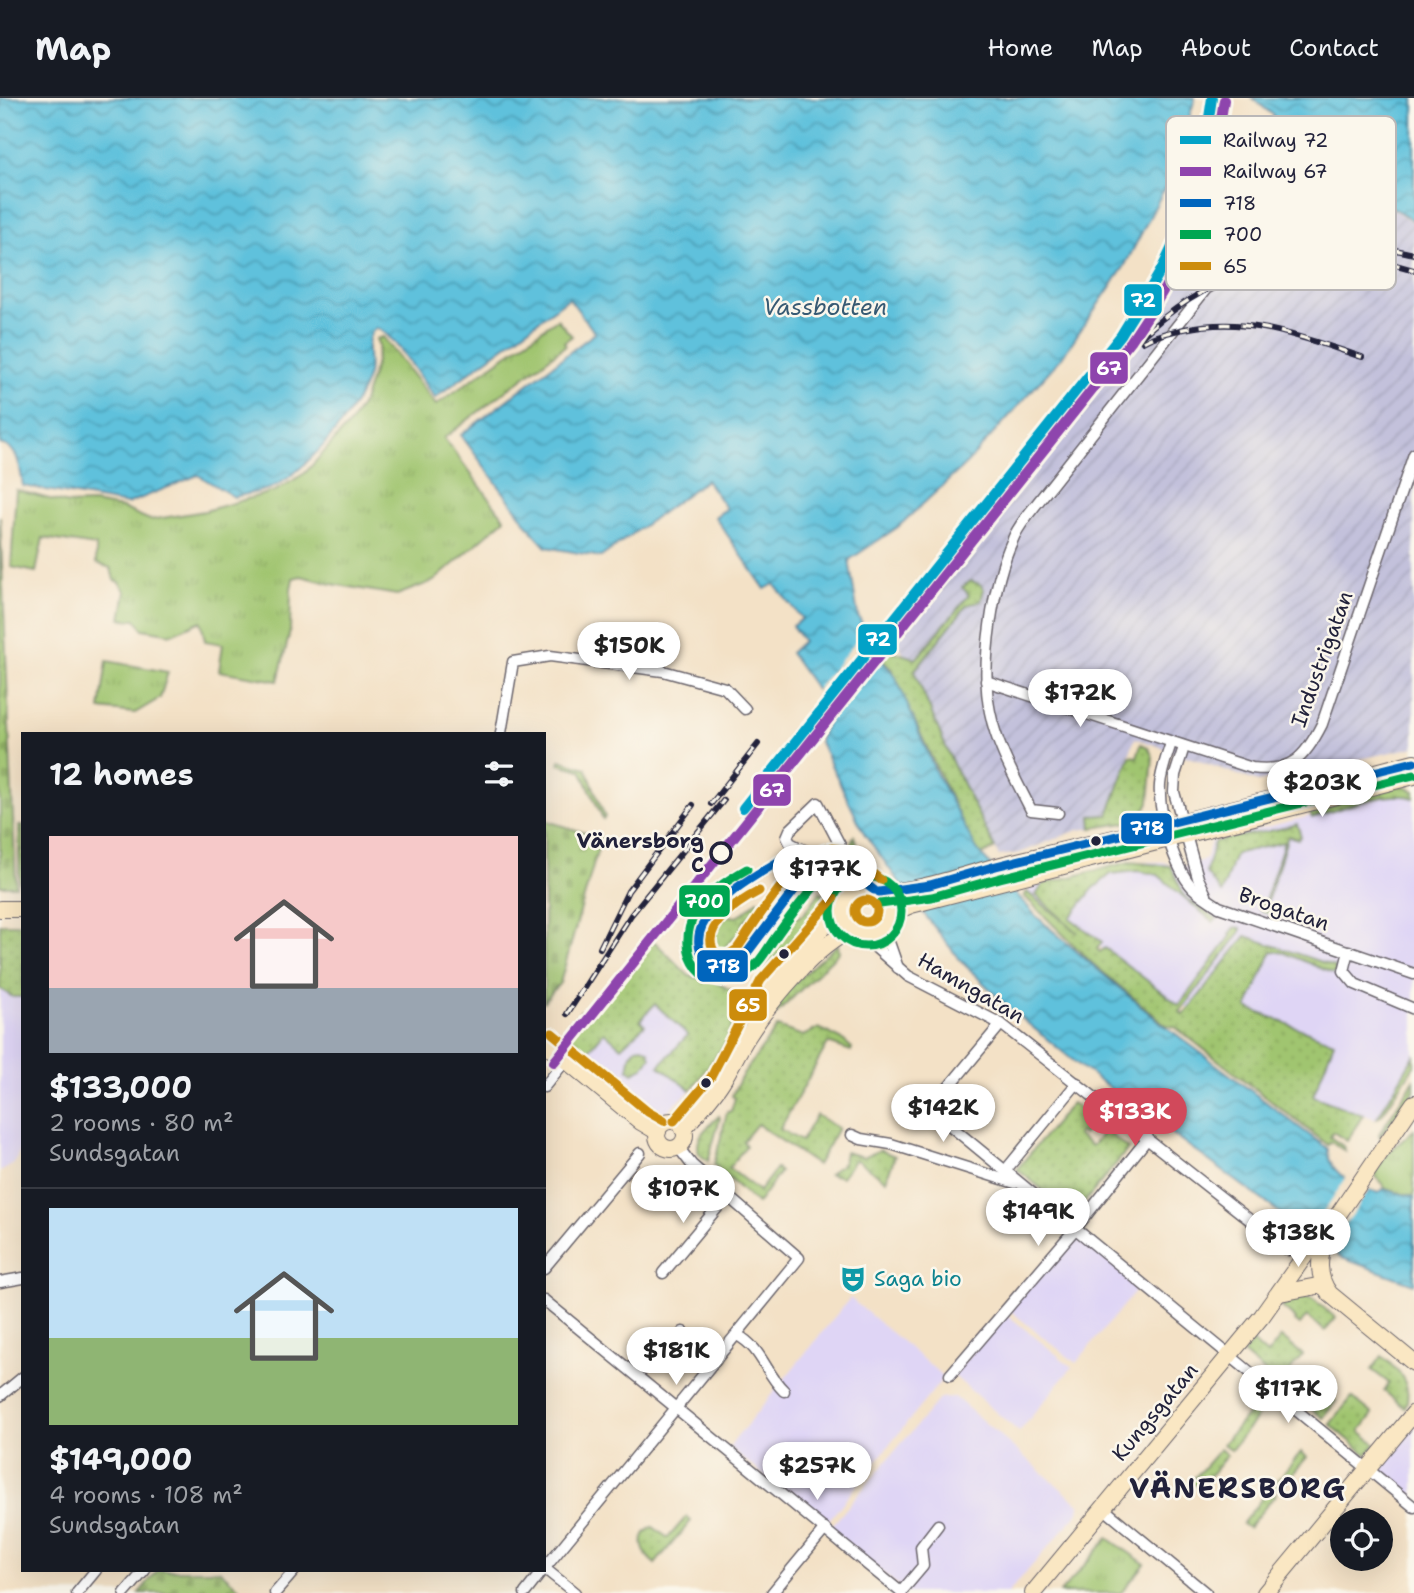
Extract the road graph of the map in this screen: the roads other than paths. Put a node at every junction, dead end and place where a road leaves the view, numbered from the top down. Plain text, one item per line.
1 (1205, 290) edge
2 (1414, 454) edge
3 (986, 681) junction
4 (745, 709) dead end
5 (501, 732) edge
6 (1171, 743) junction
7 (1184, 747) junction
8 (1414, 762) edge
9 (1414, 776) edge
10 (1058, 813) dead end
11 (1176, 830) junction
12 (824, 860) junction
13 (854, 872) junction
14 (876, 891) junction
15 (906, 898) junction
16 (1208, 899) junction
17 (846, 901) junction
18 (0, 909) edge
19 (21, 909) edge
20 (886, 920) junction
21 (856, 932) junction
22 (1349, 951) junction
23 (898, 968) junction
24 (1414, 974) edge
25 (1414, 1009) edge
26 (1001, 1024) junction
27 (747, 1037) junction
28 (546, 1044) edge
29 (563, 1057) junction
30 (1077, 1083) junction
31 (546, 1084) edge
32 (1414, 1103) edge
33 (1408, 1118) edge
34 (683, 1129) junction
35 (657, 1132) junction
36 (852, 1135) dead end
37 (1148, 1138) junction
38 (678, 1147) junction
39 (640, 1153) dead end
40 (1005, 1171) junction
41 (1021, 1185) junction
42 (727, 1196) junction
43 (1076, 1228) junction
44 (1325, 1234) junction
45 (1288, 1250) dead end
46 (546, 1266) edge
47 (663, 1273) dead end
48 (21, 1278) edge
49 (0, 1282) edge
50 (1323, 1285) junction
51 (1280, 1293) junction
52 (546, 1302) edge
53 (683, 1332) dead end
54 (737, 1335) junction
55 (1229, 1356) junction
56 (716, 1360) junction
57 (1414, 1363) edge
58 (950, 1375) dead end
59 (21, 1379) edge
60 (785, 1391) dead end
61 (0, 1396) edge
62 (677, 1408) junction
63 (1414, 1413) edge
64 (1368, 1471) junction
65 (1414, 1507) edge
66 (1103, 1508) junction
67 (938, 1525) dead end
68 (825, 1530) junction
69 (546, 1567) edge
70 (546, 1571) edge
71 (94, 1572) edge
72 (143, 1572) edge
73 (293, 1572) edge
74 (542, 1572) edge
75 (77, 1593) edge
76 (125, 1593) edge
77 (275, 1593) edge
78 (524, 1593) edge
79 (575, 1593) edge
80 (772, 1593) edge
81 (902, 1593) edge
82 (1033, 1593) edge
83 (1206, 1593) edge
84 (1265, 1593) edge

1 - 3 street
2 - 7 street, Industrigatan
3 - 6 street, Industrigatan
3 - 10 street
4 - 5 street
6 - 7 street, Industrigatan
6 - 11 street, Brogatan
7 - 11 street, Brogatan
8 - 11 main road
9 - 11 main road
11 - 15 main road
11 - 15 main road
11 - 16 street, Brogatan
11 - 16 street, Brogatan
12 - 13 street
12 - 13 street
12 - 17 street
13 - 14 street
14 - 15 main road
14 - 17 main road
14 - 20 main road
15 - 20 main road
16 - 22 street, Brogatan
17 - 21 main road
17 - 27 main road
18 - 19 main road
20 - 21 main road
20 - 23 street, Hamngatan
21 - 23 street, Hamngatan
21 - 27 main road
22 - 24 street, Brogatan
22 - 25 street, Brogatan
23 - 26 street, Hamngatan
26 - 30 street, Hamngatan
26 - 40 street
27 - 34 main road
28 - 29 main road
29 - 31 street
29 - 35 main road
30 - 37 street, Hamngatan
30 - 40 street
32 - 33 main road, Kungsgatan
33 - 44 main road, Kungsgatan
34 - 35 main road
34 - 38 main road
35 - 38 main road
36 - 41 street
37 - 43 street
37 - 45 street, Hamngatan
38 - 42 street
39 - 46 street
40 - 41 street
41 - 43 street
42 - 47 street
42 - 54 street
43 - 55 street
43 - 58 street
44 - 50 main road
44 - 51 main road, Kungsgatan
48 - 49 street
50 - 51 main road
50 - 57 main road
51 - 55 main road, Kungsgatan
52 - 62 street
53 - 56 street
54 - 56 street
54 - 60 street
55 - 64 street
55 - 66 main road, Kungsgatan
56 - 62 street
59 - 61 street
62 - 68 street
62 - 69 street
63 - 64 main road
64 - 65 street
64 - 84 main road
66 - 82 main road, Kungsgatan
66 - 83 street
67 - 81 street
68 - 80 street
68 - 81 street
70 - 79 street
71 - 75 street
72 - 76 street
73 - 77 street
74 - 78 street

